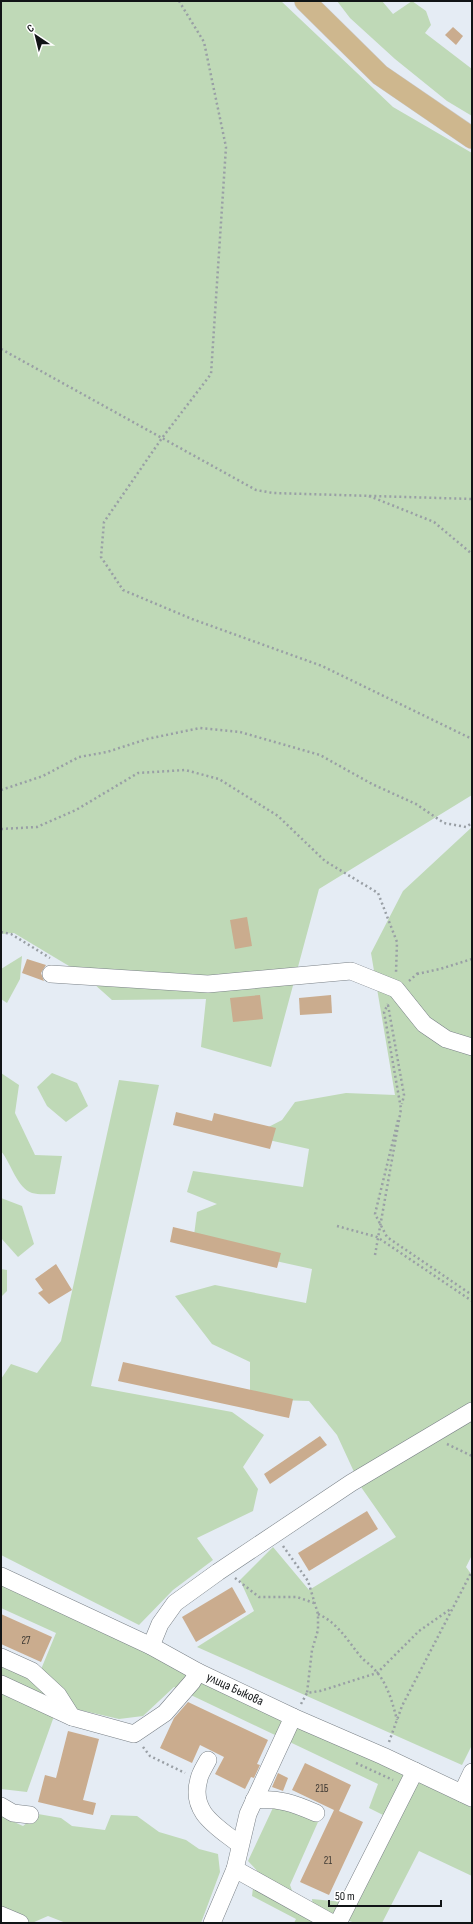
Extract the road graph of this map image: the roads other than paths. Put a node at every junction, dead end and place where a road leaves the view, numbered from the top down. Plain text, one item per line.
1 (305, 1) edge
2 (472, 138) edge
3 (53, 968) road end
4 (472, 1047) edge
5 (472, 1411) edge
6 (1, 1576) edge
7 (151, 1646) junction
8 (1, 1658) edge
9 (198, 1672) junction
10 (1, 1684) edge
11 (72, 1717) junction
12 (293, 1717) junction
13 (208, 1760) dead end
14 (415, 1771) junction
15 (472, 1772) edge
16 (467, 1796) edge
17 (254, 1800) junction
18 (1, 1806) edge
19 (316, 1813) dead end
20 (30, 1815) dead end
21 (240, 1845) junction
22 (234, 1869) junction
23 (1, 1915) edge
24 (20, 1923) edge
25 (212, 1923) edge
26 (332, 1923) edge
27 (338, 1923) edge

1 - 2 main road
3 - 4 street
5 - 7 street
6 - 7 street, улица Быкова
7 - 9 street, улица Быкова
8 - 11 street
9 - 11 street
9 - 12 street, улица Быкова
10 - 11 street
12 - 14 street, улица Быкова
12 - 17 street
13 - 21 street
14 - 16 street, улица Быкова
14 - 27 street
15 - 16 street
17 - 19 street
17 - 21 street
18 - 20 street
21 - 22 street
22 - 25 street
22 - 26 street
23 - 24 street

